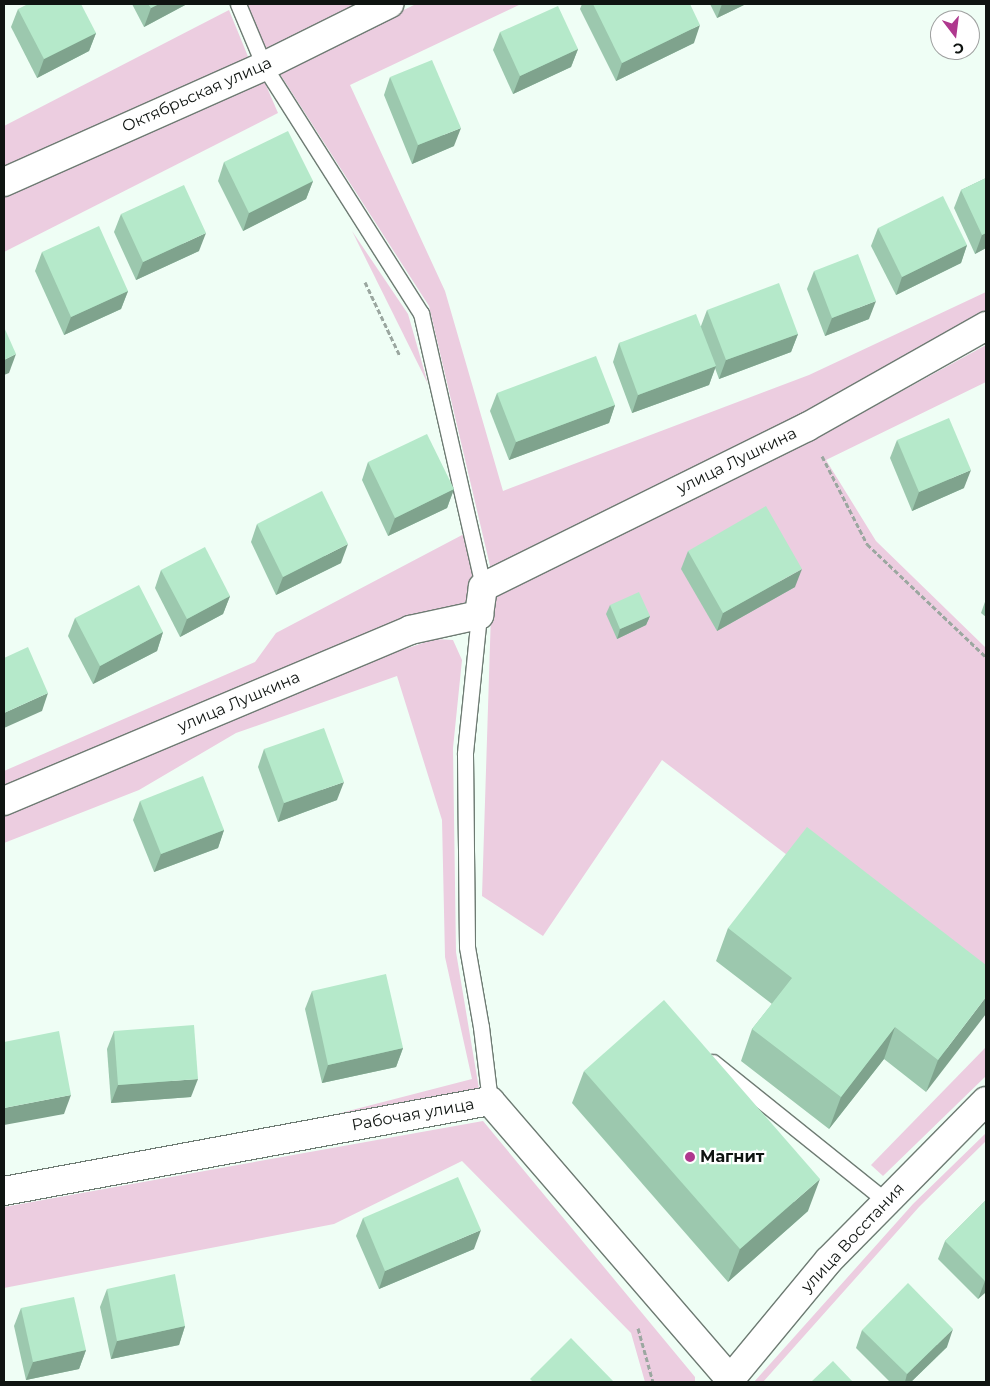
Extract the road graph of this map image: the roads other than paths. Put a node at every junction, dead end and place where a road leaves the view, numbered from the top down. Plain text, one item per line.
1 (238, 4) edge
2 (389, 4) edge
3 (264, 66) junction
4 (4, 182) edge
5 (986, 326) edge
6 (483, 587) junction
7 (479, 614) junction
8 (4, 801) edge
9 (704, 1054) edge
10 (490, 1101) junction
11 (986, 1102) edge
12 (4, 1191) edge
13 (887, 1202) junction
14 (729, 1381) edge

1 - 3 lane
2 - 3 street, Октябрьская улица
3 - 4 street, Октябрьская улица
3 - 6 lane
5 - 6 street, улица Лушкина
6 - 7 street
7 - 8 street, улица Лушкина
7 - 10 lane
9 - 13 lane
10 - 12 street, Рабочая улица
10 - 14 street, Рабочая улица
11 - 13 street, улица Восстания
13 - 14 street, улица Восстания

